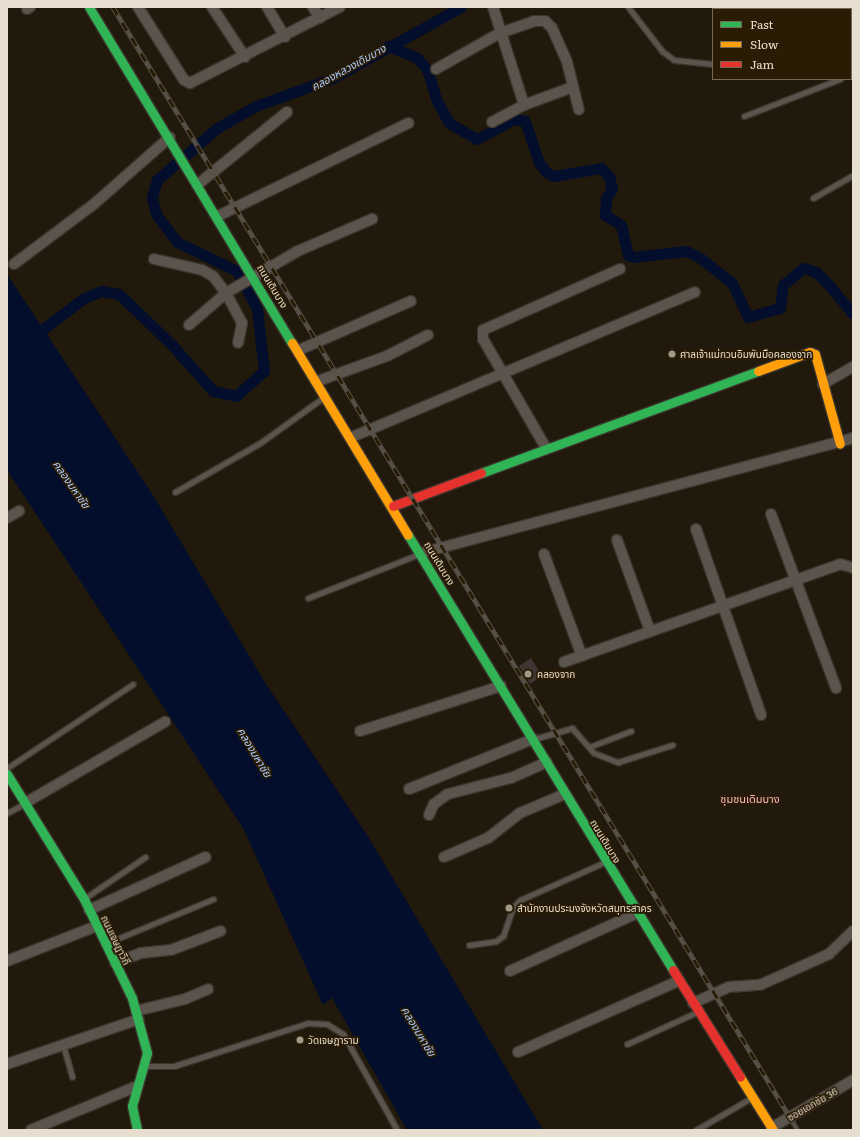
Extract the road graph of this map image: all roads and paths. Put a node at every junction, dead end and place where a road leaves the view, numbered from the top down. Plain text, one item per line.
1 (89, 7) edge
2 (138, 7) edge
3 (212, 7) edge
4 (267, 7) edge
5 (313, 7) edge
6 (340, 7) edge
7 (493, 7) edge
8 (628, 7) edge
9 (320, 18) junction
10 (500, 33) junction
11 (285, 36) junction
12 (245, 57) junction
13 (712, 64) edge
14 (436, 70) dead end
15 (837, 80) edge
16 (572, 87) junction
17 (524, 105) junction
18 (580, 110) dead end
19 (287, 112) dead end
20 (744, 116) dead end
21 (492, 122) dead end
22 (409, 123) dead end
23 (170, 138) junction
24 (853, 175) edge
25 (197, 185) junction
26 (813, 198) dead end
27 (218, 216) junction
28 (372, 219) dead end
29 (154, 259) dead end
30 (14, 264) dead end
31 (620, 269) dead end
32 (253, 275) junction
33 (695, 292) dead end
34 (226, 293) junction
35 (411, 301) dead end
36 (189, 325) dead end
37 (428, 335) dead end
38 (238, 343) dead end
39 (299, 350) junction
40 (853, 366) edge
41 (503, 373) junction
42 (318, 381) junction
43 (823, 384) junction
44 (327, 396) junction
45 (352, 437) junction
46 (853, 438) edge
47 (840, 444) junction
48 (546, 448) junction
49 (175, 492) dead end
50 (393, 506) junction
51 (19, 511) dead end
52 (772, 514) dead end
53 (7, 518) edge
54 (696, 529) dead end
55 (617, 540) dead end
56 (421, 553) junction
57 (544, 554) dead end
58 (853, 568) edge
59 (796, 579) junction
60 (308, 598) dead end
61 (723, 606) junction
62 (650, 631) junction
63 (582, 656) junction
64 (564, 662) dead end
65 (133, 684) dead end
66 (501, 686) junction
67 (836, 688) dead end
68 (761, 716) dead end
69 (165, 722) dead end
70 (360, 731) dead end
71 (631, 731) dead end
72 (533, 739) junction
73 (672, 745) dead end
74 (589, 746) junction
75 (547, 762) junction
76 (7, 768) edge
77 (7, 774) edge
78 (409, 789) dead end
79 (565, 794) junction
80 (25, 803) junction
81 (7, 813) edge
82 (429, 815) dead end
83 (145, 857) dead end
84 (206, 857) dead end
85 (444, 857) dead end
86 (606, 862) junction
87 (84, 898) junction
88 (213, 899) dead end
89 (89, 910) junction
90 (636, 913) junction
91 (97, 926) junction
92 (221, 931) dead end
93 (853, 931) edge
94 (106, 943) junction
95 (469, 945) dead end
96 (7, 961) edge
97 (115, 963) junction
98 (510, 971) dead end
99 (678, 981) junction
100 (208, 989) dead end
101 (695, 1007) junction
102 (138, 1015) junction
103 (627, 1044) dead end
104 (63, 1045) junction
105 (518, 1052) dead end
106 (7, 1064) edge
107 (145, 1066) junction
108 (72, 1077) dead end
109 (853, 1080) edge
110 (135, 1087) junction
111 (752, 1098) junction
112 (772, 1129) edge
113 (31, 1130) edge
114 (137, 1130) edge
115 (397, 1130) edge
116 (696, 1130) edge

1 - 23 street, ถนนเดิมบาง
2 - 12 street
3 - 12 street
4 - 11 street
5 - 9 street
6 - 9 street
7 - 10 street
8 - 13 lane
9 - 11 street
10 - 14 street
10 - 16 street
10 - 17 street
11 - 12 street
15 - 20 lane
16 - 17 street
16 - 18 street
17 - 21 street
19 - 25 street
22 - 27 street
23 - 25 street, ถนนเดิมบาง
23 - 30 street
24 - 26 lane
25 - 27 street, ถนนเดิมบาง
27 - 32 street, ถนนเดิมบาง
28 - 32 street
29 - 34 street
31 - 41 street
32 - 34 street
32 - 39 street, ถนนเดิมบาง
33 - 41 street
34 - 36 street
34 - 38 street
35 - 39 street
37 - 42 street
39 - 42 street, ถนนเดิมบาง
40 - 43 street
41 - 45 street
41 - 48 street
42 - 44 street, ถนนเดิมบาง
43 - 47 street
43 - 48 street
44 - 45 street, ถนนเดิมบาง
44 - 49 lane
45 - 50 street, ถนนเดิมบาง
46 - 47 street
47 - 56 street
48 - 50 street
50 - 56 street, ถนนเดิมบาง
51 - 53 street
52 - 59 street
54 - 61 street
55 - 62 street
56 - 60 lane
56 - 66 street, ถนนเดิมบาง
57 - 63 street
58 - 59 street
59 - 61 street
59 - 67 street
61 - 62 street
61 - 68 street
62 - 63 street
63 - 64 street
65 - 76 lane
66 - 70 street
66 - 72 street, ถนนเดิมบาง
69 - 80 street
71 - 74 lane
72 - 74 lane
72 - 75 street, ถนนเดิมบาง
72 - 78 street
73 - 74 lane
75 - 79 street, ถนนเดิมบาง
75 - 82 street
77 - 80 street, ถนนเจษฎาวิถี
79 - 85 street
79 - 86 street, ถนนเดิมบาง
80 - 81 lane
80 - 87 street, ถนนเจษฎาวิถี
83 - 87 lane
84 - 89 street
86 - 90 street, ถนนเดิมบาง
86 - 95 lane
87 - 89 street, ถนนเจษฎาวิถี
88 - 94 lane
89 - 91 street, ถนนเจษฎาวิถี
90 - 98 street
90 - 99 street, ถนนเดิมบาง
91 - 94 street, ถนนเจษฎาวิถี
91 - 96 street
92 - 97 street
93 - 101 street
94 - 97 street, ถนนเจษฎาวิถี
97 - 102 street, ถนนเจษฎาวิถี
99 - 101 street, ถนนเดิมบาง
99 - 105 street
100 - 102 street
101 - 103 lane
101 - 111 street, ถนนเดิมบาง
102 - 104 street
102 - 107 street, ถนนเจษฎาวิถี
104 - 106 street
104 - 108 lane
107 - 110 street, ถนนเจษฎาวิถี
107 - 115 lane
109 - 112 street, ซอยเอกชัย 36
110 - 113 street
110 - 114 street, ถนนเจษฎาวิถี
111 - 112 street, ถนนเดิมบาง
111 - 116 lane

